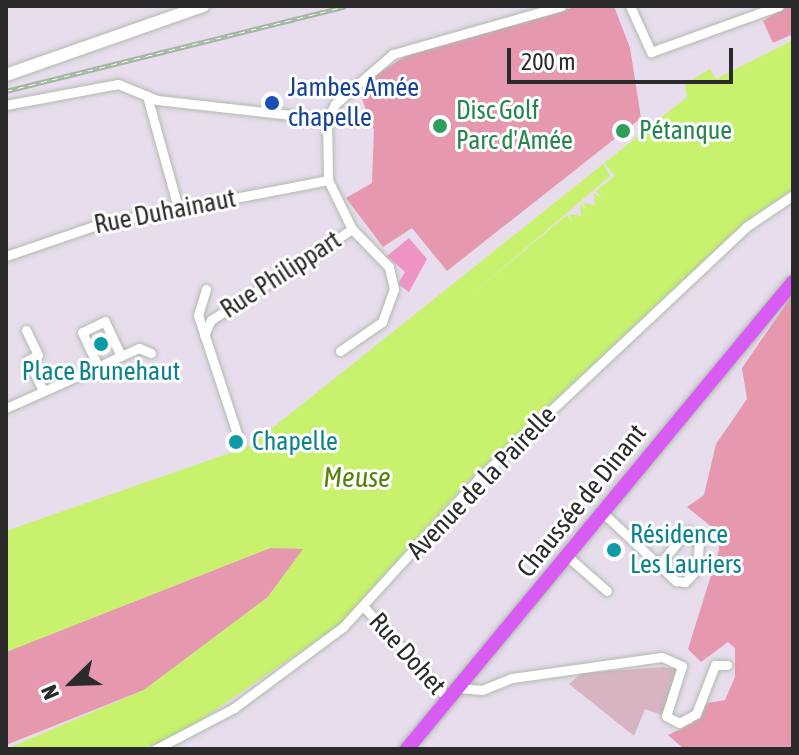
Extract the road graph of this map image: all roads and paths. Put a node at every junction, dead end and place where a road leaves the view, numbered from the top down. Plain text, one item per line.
1 (203, 6) edge
2 (561, 6) edge
3 (630, 6) edge
4 (779, 6) edge
5 (6, 75) edge
6 (147, 96) junction
7 (6, 105) edge
8 (327, 119) junction
9 (328, 180) junction
10 (793, 195) edge
11 (179, 211) junction
12 (352, 229) junction
13 (6, 256) edge
14 (793, 282) edge
15 (206, 289) dead end
16 (205, 301) junction
17 (211, 320) junction
18 (26, 330) dead end
19 (204, 335) junction
20 (340, 351) dead end
21 (151, 353) dead end
22 (121, 356) junction
23 (98, 367) junction
24 (43, 391) junction
25 (6, 408) edge
26 (240, 443) dead end
27 (603, 513) junction
28 (567, 556) junction
29 (659, 565) junction
30 (607, 591) dead end
31 (364, 607) junction
32 (727, 665) dead end
33 (460, 688) junction
34 (449, 700) junction
35 (156, 749) edge
36 (407, 749) edge

1 - 5 main road
2 - 8 street
3 - 4 street
6 - 7 street
6 - 8 street
6 - 11 street
8 - 9 street
9 - 11 street, Rue Duhainaut
9 - 12 street
10 - 31 street, Avenue de la Pairelle
11 - 13 street, Rue Duhainaut
12 - 17 street, Rue Philippart
12 - 20 street
14 - 27 main road, Chaussée de Dinant
15 - 16 street
16 - 17 street, Rue Philippart
16 - 19 street
17 - 19 street, Rue Philippart
18 - 24 street
19 - 26 street
21 - 22 street
22 - 23 street
22 - 23 street
23 - 24 street
24 - 25 street
27 - 28 main road, Chaussée de Dinant
27 - 29 street
28 - 30 street
28 - 33 main road, Chaussée de Dinant
29 - 29 street
31 - 34 street, Rue Dohet
31 - 35 street, Avenue de la Pairelle
32 - 33 street
33 - 34 main road, Chaussée de Dinant
34 - 36 main road, Chaussée de Dinant

